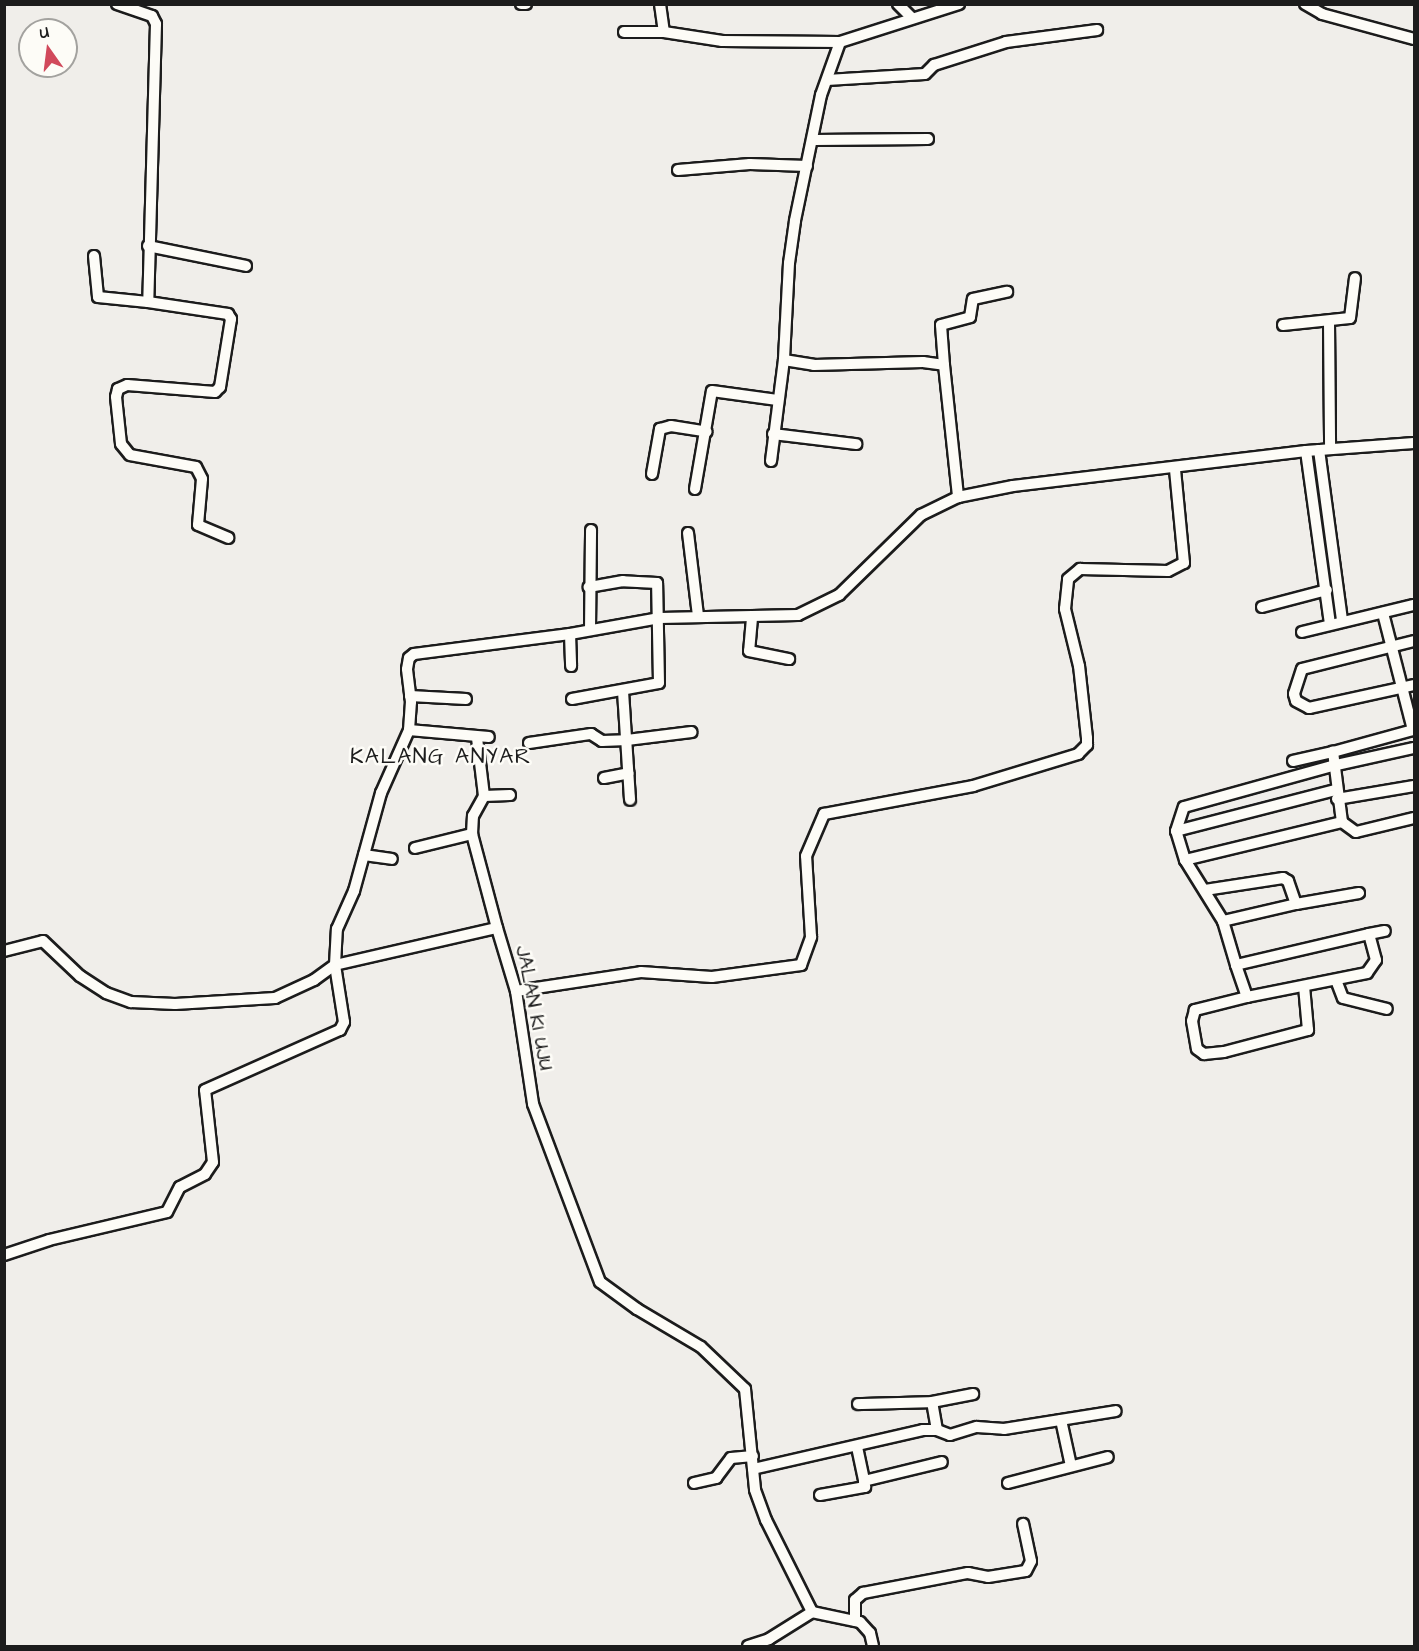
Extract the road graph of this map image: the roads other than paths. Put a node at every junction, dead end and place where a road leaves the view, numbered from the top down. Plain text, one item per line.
1 (117, 4) edge
2 (521, 4) edge
3 (526, 4) edge
4 (660, 4) edge
5 (898, 4) edge
6 (959, 4) edge
7 (1305, 4) edge
8 (911, 17) junction
9 (1097, 30) dead end
10 (624, 32) dead end
11 (664, 32) junction
12 (1414, 39) edge
13 (840, 42) junction
14 (827, 80) junction
15 (928, 139) dead end
16 (814, 140) junction
17 (807, 166) junction
18 (678, 171) dead end
19 (148, 246) junction
20 (94, 256) dead end
21 (246, 266) dead end
22 (1355, 278) dead end
23 (1007, 292) dead end
24 (148, 302) junction
25 (1329, 322) junction
26 (1282, 325) dead end
27 (784, 360) junction
28 (944, 365) junction
29 (777, 400) junction
30 (707, 432) junction
31 (773, 434) junction
32 (1414, 443) edge
33 (856, 444) dead end
34 (1325, 449) junction
35 (1306, 452) junction
36 (771, 461) dead end
37 (1175, 469) junction
38 (652, 474) dead end
39 (695, 489) dead end
40 (958, 497) junction
41 (591, 530) dead end
42 (688, 533) dead end
43 (228, 537) dead end
44 (589, 587) junction
45 (1327, 590) junction
46 (1414, 605) edge
47 (1262, 606) dead end
48 (1383, 613) junction
49 (698, 616) junction
50 (660, 618) junction
51 (752, 618) junction
52 (1342, 620) junction
53 (1330, 623) junction
54 (590, 630) junction
55 (1302, 632) dead end
56 (570, 634) junction
57 (1414, 641) edge
58 (1390, 647) junction
59 (789, 659) dead end
60 (571, 666) dead end
61 (1414, 685) edge
62 (1401, 688) junction
63 (623, 691) junction
64 (410, 696) junction
65 (466, 699) dead end
66 (572, 699) dead end
67 (1414, 729) edge
68 (409, 730) junction
69 (692, 732) dead end
70 (477, 738) junction
71 (489, 738) dead end
72 (627, 740) junction
73 (529, 743) dead end
74 (1414, 748) edge
75 (1333, 752) junction
76 (1293, 761) dead end
77 (1332, 766) junction
78 (629, 773) junction
79 (604, 778) dead end
80 (1414, 786) edge
81 (510, 795) dead end
82 (1337, 795) junction
83 (484, 796) junction
84 (630, 800) dead end
85 (1414, 818) edge
86 (1342, 822) junction
87 (1176, 831) junction
88 (472, 834) junction
89 (415, 848) dead end
90 (364, 855) junction
91 (392, 859) dead end
92 (1185, 860) junction
93 (1205, 890) junction
94 (1359, 893) dead end
95 (1296, 904) junction
96 (1223, 921) junction
97 (497, 927) junction
98 (1385, 931) dead end
99 (1369, 934) junction
100 (4, 951) edge
101 (335, 965) junction
102 (1236, 965) junction
103 (1336, 981) junction
104 (1304, 986) junction
105 (516, 991) junction
106 (1247, 997) junction
107 (1387, 1009) dead end
108 (4, 1255) edge
109 (973, 1395) dead end
110 (932, 1402) junction
111 (858, 1404) dead end
112 (1116, 1411) dead end
113 (1061, 1420) junction
114 (937, 1430) junction
115 (857, 1447) junction
116 (753, 1456) junction
117 (1108, 1457) dead end
118 (942, 1462) dead end
119 (1071, 1466) junction
120 (753, 1468) junction
121 (864, 1481) junction
122 (694, 1483) dead end
123 (1008, 1483) dead end
124 (820, 1496) dead end
125 (1023, 1524) dead end
126 (812, 1612) junction
127 (855, 1621) junction
128 (747, 1647) edge
129 (873, 1647) edge

1 - 19 street
2 - 3 street
4 - 11 street
5 - 8 street
6 - 8 street
7 - 12 street
8 - 13 street
9 - 14 street
10 - 11 street
11 - 13 street
13 - 14 street
14 - 16 street
15 - 16 street
16 - 17 street
17 - 18 street
17 - 27 street
19 - 21 street
19 - 24 street
20 - 24 street
22 - 25 street
23 - 28 street
24 - 43 street
25 - 26 street
25 - 34 street
27 - 28 street
27 - 29 street
28 - 40 street
29 - 30 street
29 - 31 street
30 - 38 street
30 - 39 street
31 - 33 street
31 - 36 street
32 - 34 street
34 - 35 street
34 - 52 street
35 - 37 street
35 - 45 street
37 - 40 street
37 - 105 street
40 - 51 street
41 - 44 street
42 - 49 street
44 - 50 street
44 - 54 street
45 - 47 street
45 - 53 street
46 - 48 street
48 - 52 street
48 - 58 street
49 - 50 street
49 - 51 street
50 - 54 street
50 - 63 street
51 - 59 street
52 - 53 street
53 - 55 street
54 - 56 street
56 - 60 street
56 - 64 street
57 - 58 street
58 - 62 street
58 - 62 street
61 - 62 street
62 - 67 street
63 - 66 street
63 - 72 street
64 - 65 street
64 - 68 street
67 - 75 street
68 - 70 street
68 - 90 street
69 - 72 street
70 - 71 street
70 - 83 street
72 - 73 street
72 - 78 street
74 - 77 street
75 - 76 street
75 - 77 street
77 - 82 street
77 - 87 street
78 - 79 street
78 - 84 street
80 - 82 street
81 - 83 street
82 - 86 street
82 - 87 street
83 - 88 street
85 - 86 street
86 - 92 street
87 - 92 street
88 - 89 street
88 - 97 street
90 - 91 street
90 - 101 street
92 - 93 street
93 - 95 street
93 - 96 street
94 - 95 street
95 - 96 street
96 - 102 street
97 - 101 street, JALAN KI UJU
97 - 105 street, JALAN KI UJU
98 - 99 street
99 - 102 street
99 - 103 street
100 - 101 street
101 - 108 street
102 - 106 street
103 - 104 street
103 - 107 street
104 - 106 street
104 - 106 street
105 - 116 street, JALAN KI UJU
109 - 110 street
110 - 111 street
110 - 114 street
112 - 113 street
113 - 114 street
113 - 119 street
114 - 115 street
115 - 120 street
115 - 121 street
116 - 120 street, JALAN KI UJU
116 - 122 street
117 - 119 street
118 - 121 street
119 - 123 street
120 - 126 street, JALAN KI UJU
121 - 124 street
125 - 127 street
126 - 127 street
126 - 128 street
127 - 129 street

